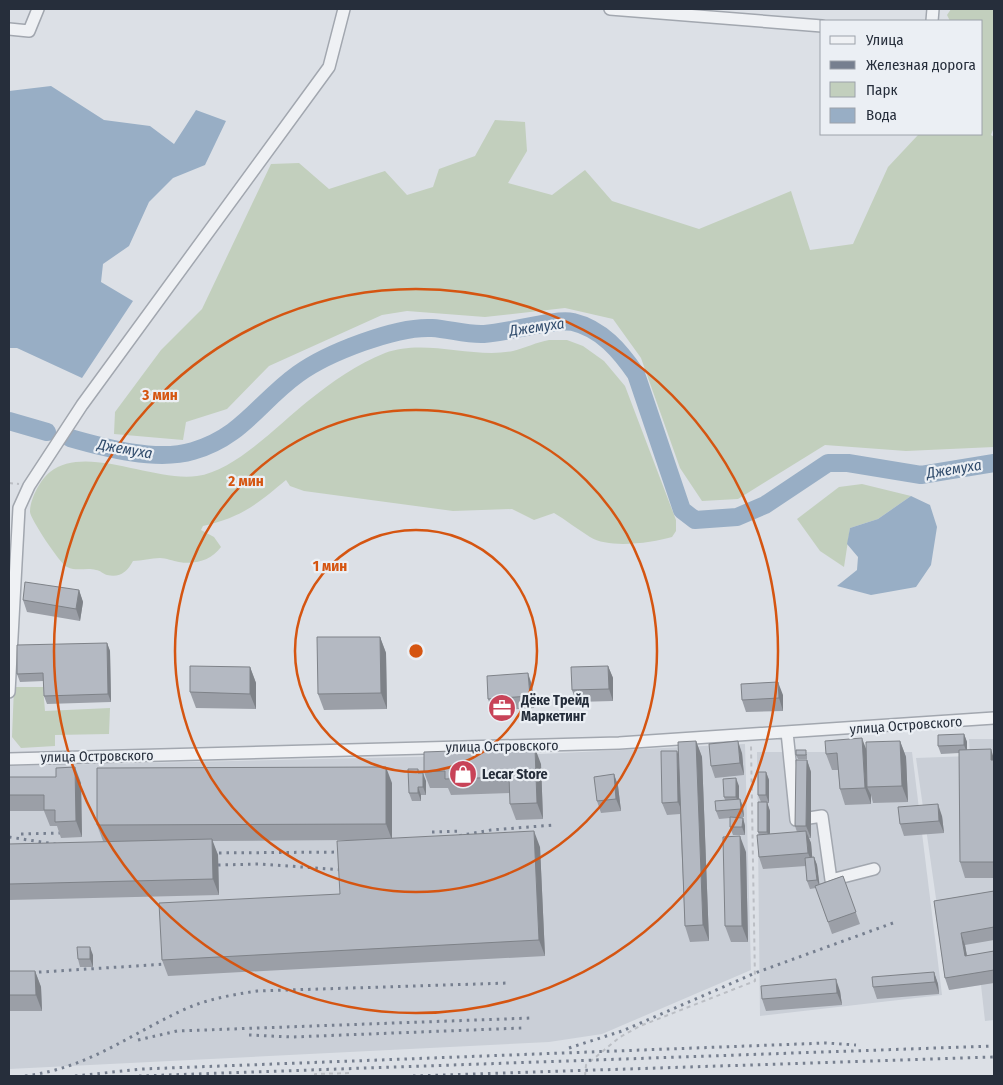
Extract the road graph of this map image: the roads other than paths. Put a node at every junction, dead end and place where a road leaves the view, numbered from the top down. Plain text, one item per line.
1 (38, 9) edge
2 (344, 9) edge
3 (610, 9) edge
4 (759, 14) edge
5 (820, 26) edge
6 (9, 29) edge
7 (9, 692) edge
8 (994, 718) edge
9 (788, 732) junction
10 (9, 758) edge
11 (874, 870) dead end

1 - 6 street
2 - 7 street
3 - 4 street
4 - 5 street
8 - 9 street, улица Островского
9 - 10 street, улица Островского
9 - 11 street

